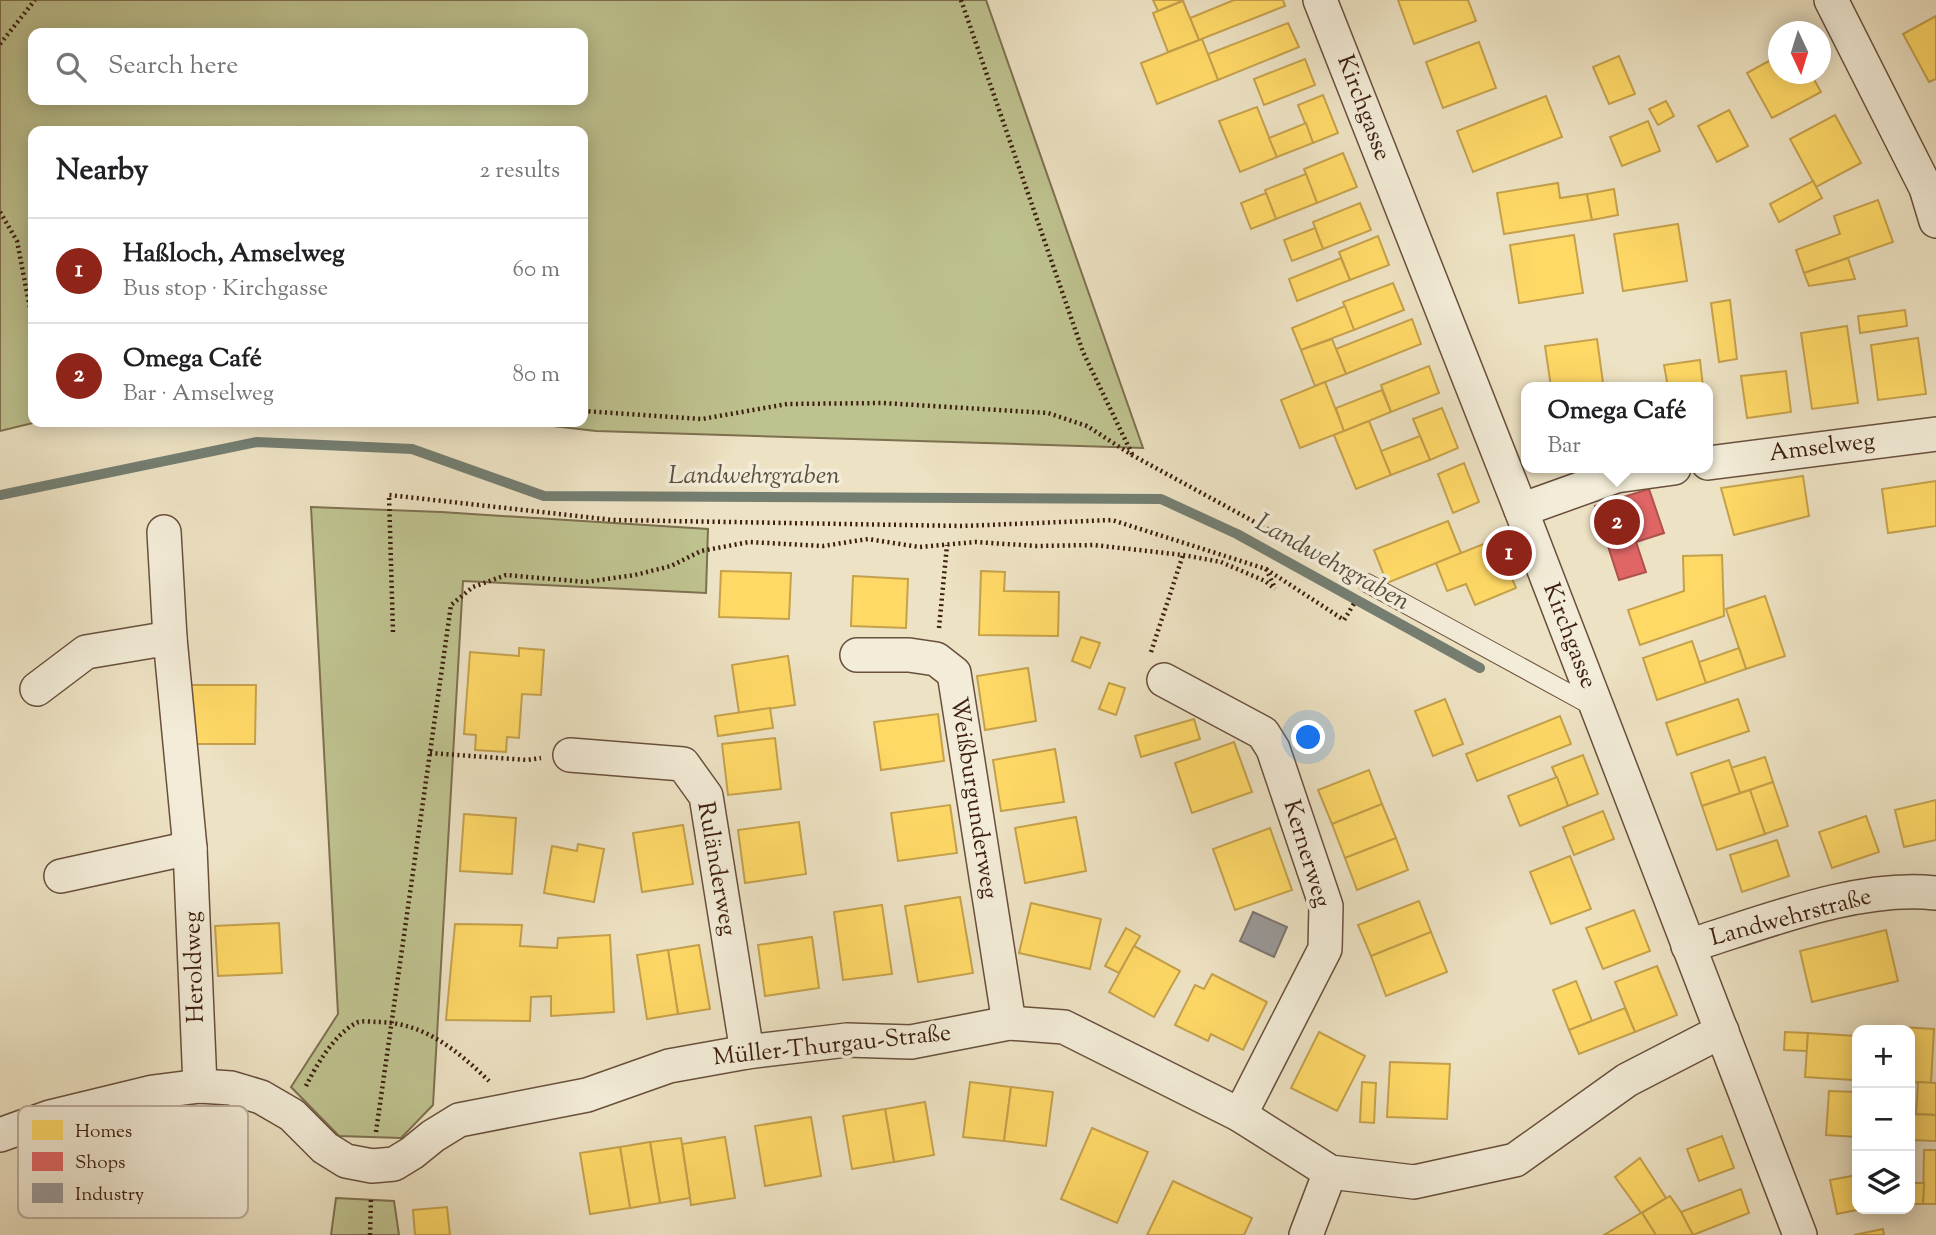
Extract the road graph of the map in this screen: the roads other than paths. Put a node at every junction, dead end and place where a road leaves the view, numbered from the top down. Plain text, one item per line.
1 (1320, 0) edge
2 (1831, 0) edge
3 (1936, 221) edge
4 (1936, 434) edge
5 (1713, 462) edge
6 (1638, 473) edge
7 (1521, 510) junction
8 (164, 532) dead end
9 (1367, 583) road end
10 (170, 638) junction
11 (857, 655) dead end
12 (1164, 680) road end
13 (37, 689) dead end
14 (1597, 708) junction
15 (570, 755) road end
16 (190, 848) junction
17 (61, 876) dead end
18 (1936, 893) edge
19 (1688, 946) junction
20 (1009, 1023) junction
21 (1722, 1031) junction
22 (747, 1052) junction
23 (200, 1086) junction
24 (95, 1106) edge
25 (1240, 1115) junction
26 (18, 1129) edge
27 (0, 1135) edge
28 (1330, 1172) junction
29 (1306, 1235) edge
30 (1800, 1235) edge

1 - 7 street, Kirchgasse
2 - 3 street
4 - 5 street, Amselweg
6 - 7 street
7 - 14 street, Kirchgasse
8 - 10 street, Heroldweg
9 - 14 lane
10 - 13 street
10 - 16 street, Heroldweg
11 - 20 street, Weißburgunderweg
12 - 25 street, Kernerweg
14 - 19 street, Kirchgasse
15 - 22 street, Ruländerweg
16 - 17 street
16 - 23 street, Heroldweg
18 - 19 street, Landwehrstraße
19 - 21 street, Kirchgasse
20 - 22 street, Müller-Thurgau-Straße
20 - 25 street, Müller-Thurgau-Straße
21 - 28 street, Müller-Thurgau-Straße
21 - 30 street, Kirchgasse
22 - 23 street, Müller-Thurgau-Straße
23 - 24 street
25 - 28 street, Müller-Thurgau-Straße
26 - 27 street
28 - 29 street

